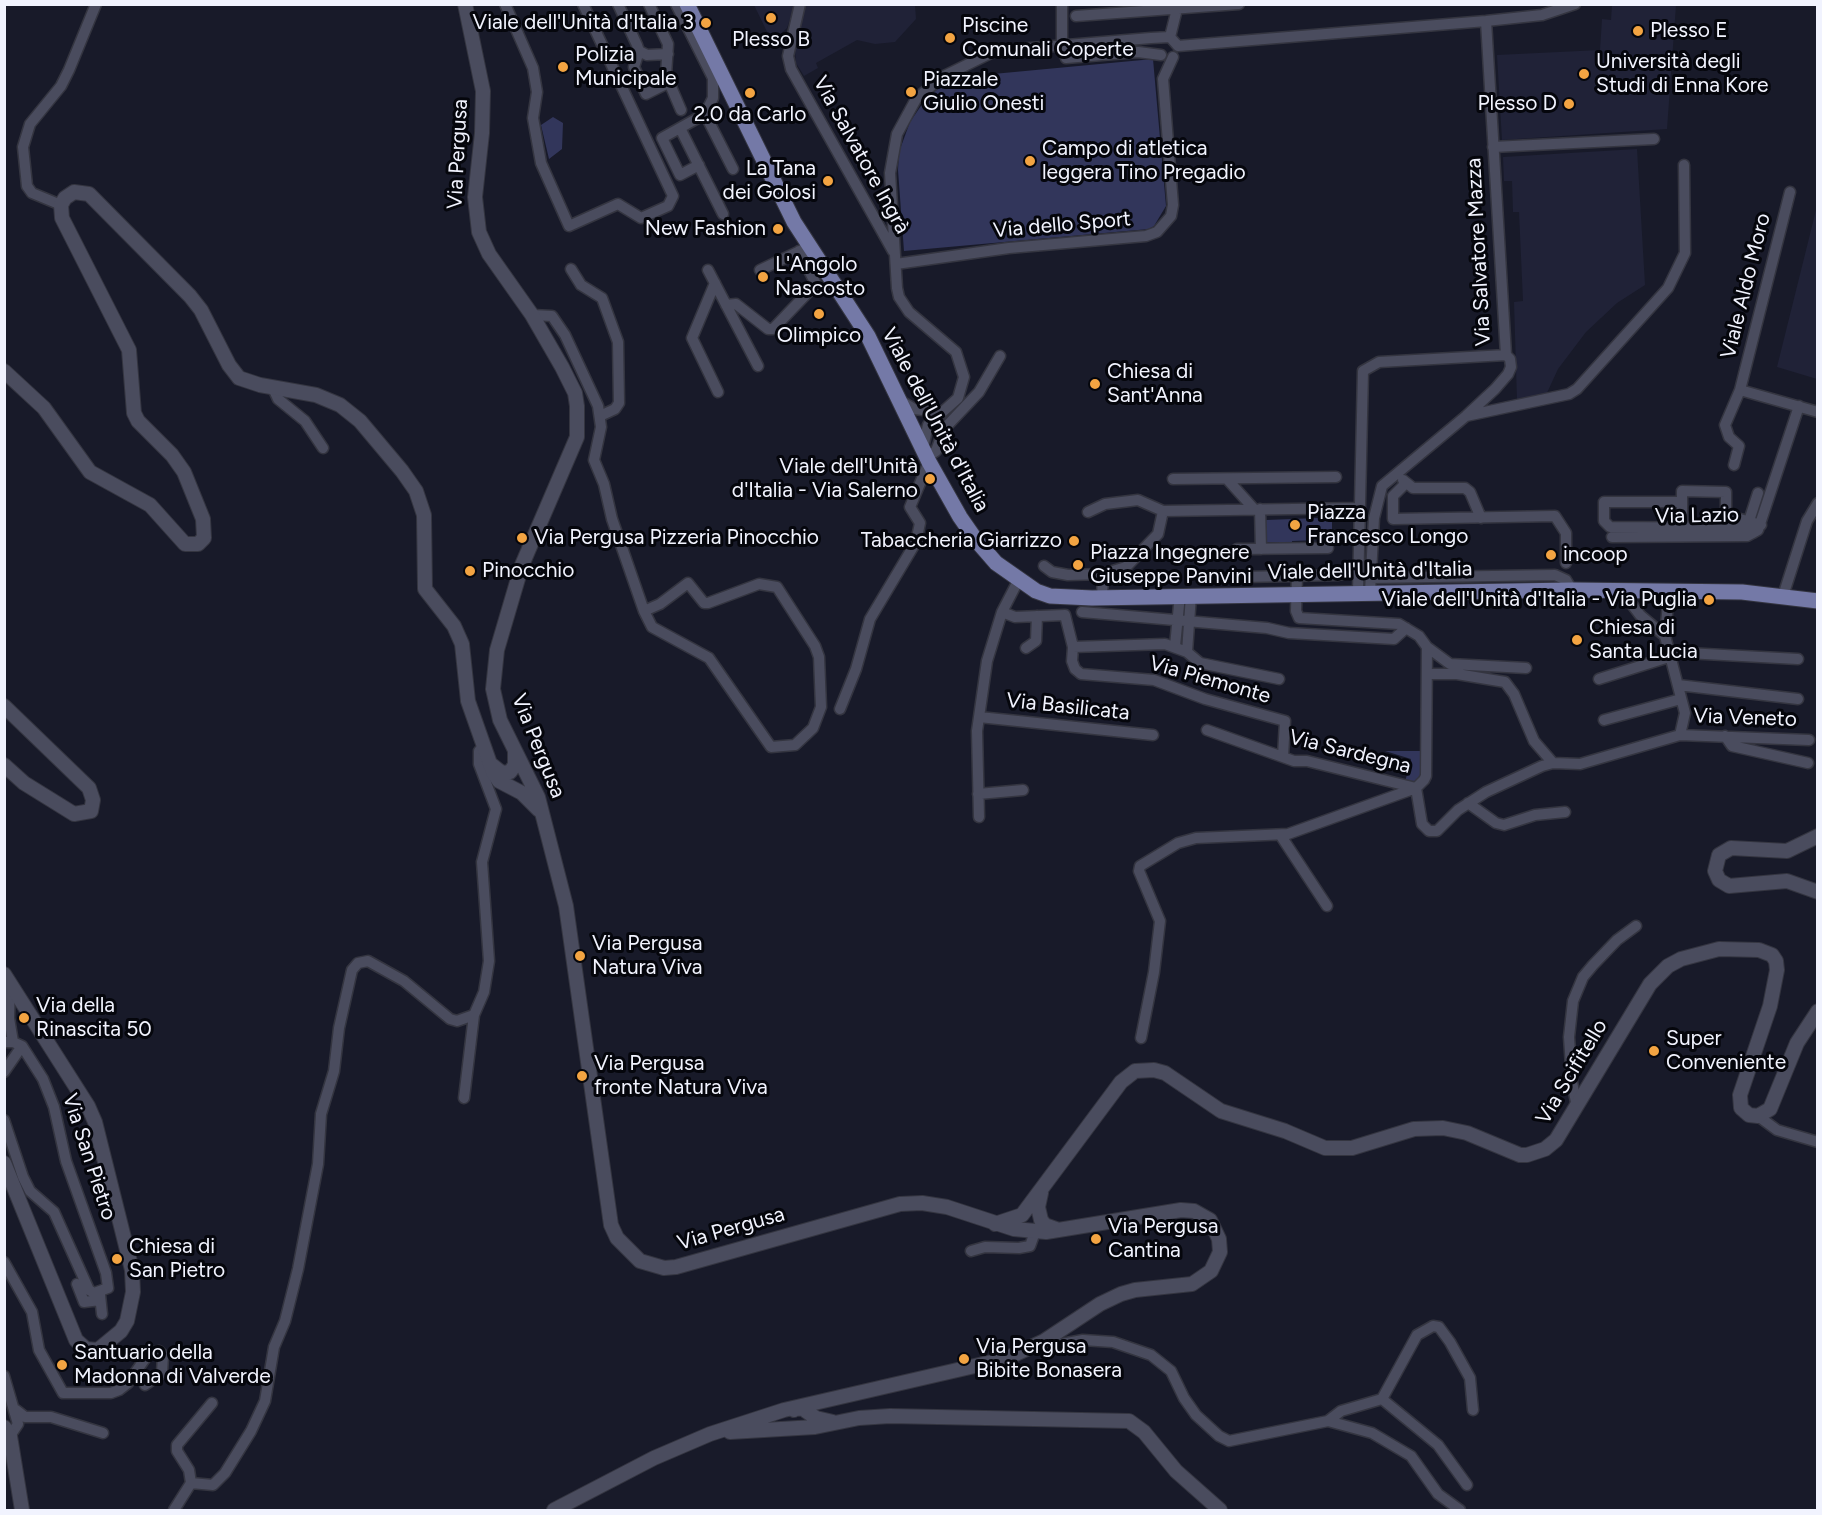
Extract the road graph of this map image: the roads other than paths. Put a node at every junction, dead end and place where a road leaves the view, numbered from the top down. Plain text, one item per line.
1 (96, 4) edge
2 (465, 4) edge
3 (505, 4) edge
4 (583, 4) edge
5 (618, 4) edge
6 (649, 4) edge
7 (676, 4) edge
8 (687, 4) edge
9 (800, 4) edge
10 (1062, 4) edge
11 (1239, 4) edge
12 (1575, 4) edge
13 (1177, 9) junction
14 (1076, 16) dead end
15 (1486, 21) junction
16 (1168, 37) junction
17 (1062, 46) junction
18 (639, 51) junction
19 (1176, 51) junction
20 (668, 54) junction
21 (1161, 55) junction
22 (668, 83) junction
23 (681, 110) dead end
24 (705, 114) junction
25 (680, 128) junction
26 (1654, 139) dead end
27 (1493, 147) junction
28 (699, 165) junction
29 (1684, 165) dead end
30 (733, 169) dead end
31 (1790, 192) dead end
32 (61, 205) junction
33 (723, 214) dead end
34 (804, 248) junction
35 (895, 259) junction
36 (571, 269) dead end
37 (708, 270) dead end
38 (760, 270) dead end
39 (715, 283) junction
40 (726, 305) junction
41 (532, 315) junction
42 (1506, 354) junction
43 (1000, 356) dead end
44 (758, 366) dead end
45 (4, 370) edge
46 (273, 388) junction
47 (1740, 390) junction
48 (718, 392) dead end
49 (1799, 406) junction
50 (1818, 412) edge
51 (600, 416) junction
52 (1466, 416) junction
53 (918, 421) junction
54 (323, 448) dead end
55 (926, 456) junction
56 (1734, 465) dead end
57 (1397, 473) junction
58 (1336, 477) dead end
59 (1173, 479) dead end
60 (1227, 479) junction
61 (1406, 483) junction
62 (1758, 492) dead end
63 (1682, 502) junction
64 (1818, 503) edge
65 (1359, 508) junction
66 (1257, 509) junction
67 (1163, 511) junction
68 (1088, 512) dead end
69 (1481, 518) junction
70 (1755, 526) junction
71 (1682, 528) junction
72 (1612, 537) dead end
73 (1328, 548) dead end
74 (1237, 549) dead end
75 (1261, 549) junction
76 (1566, 563) dead end
77 (1044, 566) dead end
78 (1358, 569) junction
79 (1103, 574) junction
80 (1297, 576) junction
81 (1244, 577) dead end
82 (1018, 581) junction
83 (1367, 582) junction
84 (1621, 590) junction
85 (1296, 592) junction
86 (1672, 592) junction
87 (1185, 595) junction
88 (1784, 596) junction
89 (1102, 598) junction
90 (1818, 601) edge
91 (644, 611) junction
92 (1002, 612) junction
93 (1082, 612) dead end
94 (1037, 616) junction
95 (1178, 621) junction
96 (1190, 621) junction
97 (1406, 628) junction
98 (1665, 636) junction
99 (1175, 646) junction
100 (1073, 647) junction
101 (1427, 647) junction
102 (1026, 648) dead end
103 (1187, 652) junction
104 (1669, 654) junction
105 (1798, 659) dead end
106 (1526, 668) dead end
107 (1428, 674) junction
108 (1599, 679) dead end
109 (1279, 680) dead end
110 (1678, 685) junction
111 (1681, 699) junction
112 (1798, 699) dead end
113 (4, 706) edge
114 (840, 709) dead end
115 (1685, 713) junction
116 (979, 717) junction
117 (1604, 720) dead end
118 (1207, 730) dead end
119 (1153, 735) dead end
120 (1680, 735) junction
121 (1697, 735) junction
122 (1725, 736) junction
123 (1809, 740) dead end
124 (484, 746) junction
125 (514, 748) junction
126 (1283, 756) junction
127 (1553, 763) junction
128 (1808, 763) dead end
129 (490, 764) junction
130 (4, 765) edge
131 (502, 773) junction
132 (531, 780) junction
133 (512, 788) junction
134 (1416, 788) junction
135 (1023, 790) dead end
136 (978, 794) junction
137 (1468, 803) junction
138 (1564, 812) dead end
139 (543, 814) junction
140 (979, 817) dead end
141 (1281, 836) junction
142 (1818, 836) edge
143 (1818, 892) edge
144 (1328, 906) dead end
145 (1636, 926) dead end
146 (7, 978) edge
147 (1818, 1011) edge
148 (474, 1015) junction
149 (1141, 1038) dead end
150 (13, 1043) edge
151 (4, 1071) edge
152 (464, 1098) dead end
153 (1577, 1107) junction
154 (1758, 1116) junction
155 (4, 1120) edge
156 (1818, 1142) edge
157 (4, 1163) edge
158 (1032, 1209) junction
159 (995, 1224) junction
160 (1031, 1231) junction
161 (1063, 1231) junction
162 (971, 1251) dead end
163 (4, 1262) edge
164 (77, 1284) dead end
165 (100, 1296) junction
166 (102, 1314) dead end
167 (1044, 1341) junction
168 (5, 1378) edge
169 (145, 1385) dead end
170 (1382, 1399) junction
171 (828, 1400) junction
172 (212, 1403) dead end
173 (795, 1408) junction
174 (16, 1410) junction
175 (1473, 1410) dead end
176 (1328, 1421) junction
177 (835, 1422) junction
178 (802, 1428) junction
179 (104, 1433) dead end
180 (710, 1434) junction
181 (7, 1438) edge
182 (191, 1483) junction
183 (1467, 1485) dead end
184 (22, 1510) edge
185 (174, 1510) edge
186 (554, 1510) edge
187 (1220, 1510) edge
188 (1460, 1510) edge

1 - 32 street
2 - 41 main road, Via Pergusa
3 - 4 street
5 - 18 street
6 - 20 street
7 - 24 street
8 - 34 main road, Viale dell'Unità d'Italia
9 - 35 street, Via Salvatore Ingrà
10 - 17 street
11 - 13 street
12 - 15 street
13 - 14 street
13 - 16 street
15 - 19 street
15 - 27 street, Via Salvatore Mazza
16 - 17 street
16 - 19 street
16 - 21 street
17 - 21 street
17 - 35 street
18 - 20 street
18 - 22 street
19 - 21 street
19 - 35 street, Via dello Sport
20 - 22 street
22 - 23 street
24 - 25 street
24 - 30 street
25 - 28 street
25 - 28 street
26 - 27 street
27 - 42 street, Via Salvatore Mazza
28 - 33 street
29 - 52 street
31 - 47 street, Viale Aldo Moro
32 - 45 main road
32 - 46 main road
34 - 38 street
34 - 40 street
34 - 53 main road, Viale dell'Unità d'Italia
35 - 53 street
36 - 51 street
37 - 39 street
39 - 40 street
39 - 48 street
40 - 44 street
41 - 51 street
41 - 125 main road, Via Pergusa
42 - 52 street
42 - 65 street, Via Salvatore Mazza
43 - 55 street
46 - 54 street
46 - 124 main road
47 - 49 street
47 - 56 street, Viale Aldo Moro
49 - 50 street
49 - 70 street, Via Lazio
51 - 91 street
52 - 57 street
53 - 55 main road, Viale dell'Unità d'Italia
55 - 82 main road, Viale dell'Unità d'Italia
55 - 114 street
57 - 61 street
57 - 83 street
58 - 60 street
59 - 60 street
60 - 66 street
61 - 69 street
61 - 69 street
62 - 70 street
63 - 70 street
63 - 71 street
63 - 71 street
64 - 88 street
65 - 66 street
65 - 78 street, Via Salvatore Mazza
66 - 67 street
66 - 75 street
67 - 68 street
67 - 79 street
69 - 76 street
70 - 71 street
70 - 72 street, Via Lazio
73 - 75 street
74 - 75 street
77 - 79 street
78 - 80 street
78 - 83 street, Via Salvatore Mazza
78 - 83 street
79 - 89 street
80 - 81 street
80 - 85 street
82 - 89 main road, Viale dell'Unità d'Italia
82 - 92 street, Via Basilicata
83 - 84 main road, Viale dell'Unità d'Italia
83 - 85 main road, Viale dell'Unità d'Italia
84 - 86 main road, Viale dell'Unità d'Italia
84 - 98 street
85 - 87 main road, Viale dell'Unità d'Italia
85 - 97 street
86 - 88 main road, Viale dell'Unità d'Italia
86 - 98 street, Via Veneto
87 - 89 main road, Viale dell'Unità d'Italia
87 - 95 street
87 - 96 street
88 - 90 main road, Viale dell'Unità d'Italia
91 - 91 street
92 - 94 street
92 - 116 street, Via Basilicata
93 - 95 street
94 - 100 street
94 - 102 street
95 - 96 street
95 - 99 street
96 - 97 street
96 - 103 street
97 - 101 street
98 - 104 street, Via Veneto
99 - 100 street, Via Piemonte
99 - 103 street, Via Piemonte
100 - 126 street, Via Piemonte
101 - 106 street
101 - 107 street, Via Sardegna
103 - 109 street, Via Piemonte
104 - 105 street
104 - 108 street
104 - 110 street, Via Veneto
107 - 127 street
107 - 134 street, Via Sardegna
110 - 111 street, Via Veneto
110 - 112 street
111 - 115 street, Via Veneto
111 - 117 street
113 - 130 main road
115 - 120 street, Via Veneto
115 - 121 street
116 - 119 street, Via Basilicata
116 - 136 street, Via Basilicata
118 - 126 street, Via Sardegna
120 - 121 street, Via Veneto
120 - 127 street, Via Veneto
121 - 122 street, Via Veneto
122 - 123 street, Via Veneto
122 - 128 street
124 - 129 main road
124 - 148 street
125 - 131 main road
125 - 132 main road, Via Pergusa
126 - 134 street, Via Sardegna
127 - 137 street, Via Veneto
129 - 131 main road
129 - 133 main road
131 - 132 main road
132 - 133 main road
132 - 139 main road, Via Pergusa
133 - 139 main road
134 - 137 street, Via Veneto
134 - 141 street
135 - 136 street
136 - 140 street, Via Basilicata
137 - 138 street
139 - 159 main road, Via Pergusa
141 - 144 street
141 - 149 street
142 - 143 main road
145 - 153 street
146 - 150 street
146 - 157 main road
147 - 154 main road
148 - 152 street
148 - 182 street
150 - 151 street
150 - 165 street, Via San Pietro
153 - 154 main road, Via Scifitello
153 - 158 main road, Via Scifitello
154 - 156 street
155 - 165 street
158 - 159 main road
158 - 160 main road
158 - 161 main road
159 - 160 main road, Via Pergusa
160 - 161 main road, Via Pergusa
160 - 162 street
161 - 167 main road, Via Pergusa
163 - 169 street
164 - 165 street
165 - 166 street
167 - 171 main road, Via Pergusa
167 - 176 street
168 - 174 street
170 - 175 street
170 - 176 street
170 - 183 street
171 - 173 main road, Via Pergusa
171 - 177 main road
172 - 182 street
173 - 177 main road
173 - 178 main road
173 - 180 main road, Via Pergusa
174 - 179 street
174 - 181 street
176 - 188 street
177 - 178 main road
177 - 187 main road
178 - 180 main road
180 - 186 main road, Via Pergusa
181 - 184 main road
182 - 185 street

